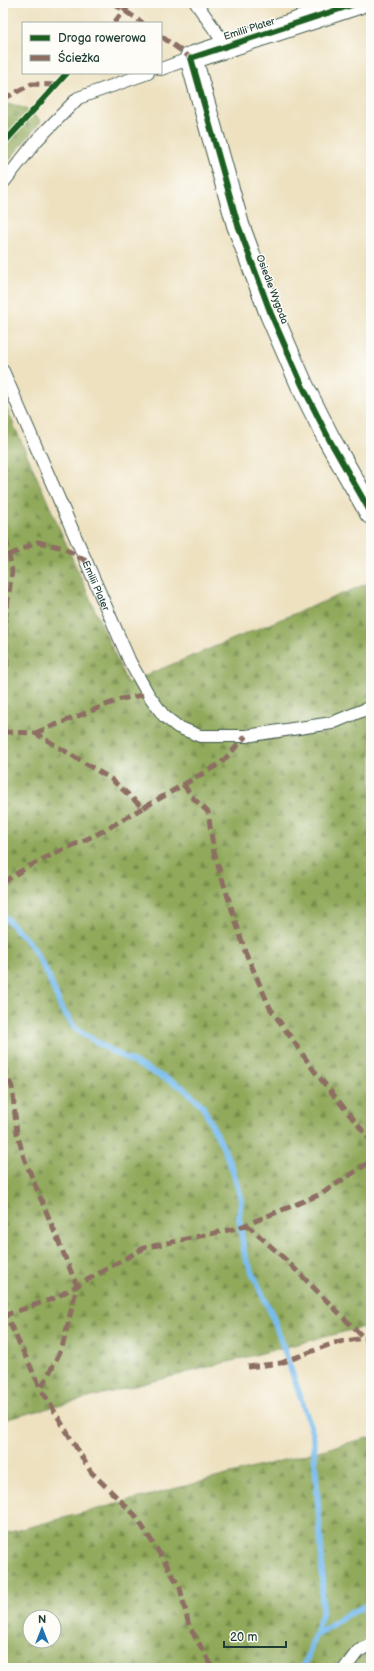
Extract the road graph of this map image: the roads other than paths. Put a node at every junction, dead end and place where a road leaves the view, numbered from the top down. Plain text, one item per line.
1 (196, 3) edge
2 (358, 3) edge
3 (226, 46) junction
4 (191, 58) junction
5 (162, 68) edge
6 (145, 74) edge
7 (3, 183) edge
8 (3, 371) edge
9 (365, 492) edge
10 (371, 512) edge
11 (371, 707) edge
12 (371, 1644) edge
13 (345, 1668) edge

1 - 3 lane
2 - 3 street, Emilii Plater
3 - 4 street, Emilii Plater
4 - 5 lane, Emilii Plater
4 - 9 street, Osiedle Wygoda
6 - 7 lane
8 - 11 lane, Emilii Plater
9 - 10 street, Osiedle Wygoda
12 - 13 lane

